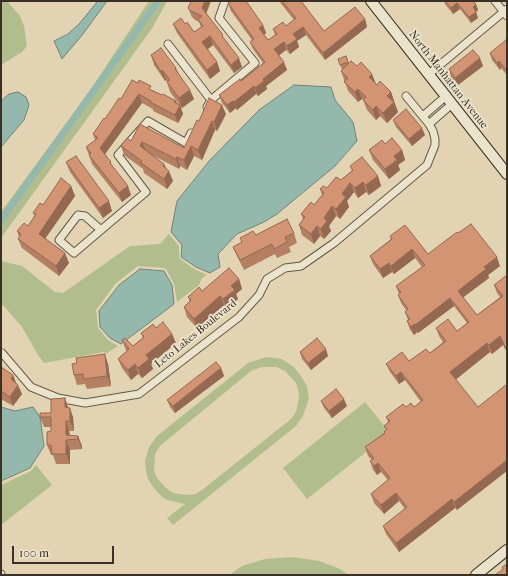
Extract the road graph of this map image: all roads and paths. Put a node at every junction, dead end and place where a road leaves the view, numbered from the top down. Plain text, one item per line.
1 (225, 1) edge
2 (371, 1) edge
3 (495, 1) edge
4 (506, 12) edge
5 (168, 44) dead end
6 (429, 74) junction
7 (406, 96) dead end
8 (211, 100) junction
9 (449, 100) junction
10 (204, 112) edge
11 (423, 116) junction
12 (429, 124) junction
13 (196, 125) edge
14 (507, 174) edge
15 (101, 230) junction
16 (2, 353) edge
17 (507, 550) edge
18 (476, 575) edge

1 - 8 street
2 - 6 street, North Manhattan Avenue
3 - 4 street
4 - 6 street
5 - 8 street
6 - 9 street, North Manhattan Avenue
7 - 11 street, Leto Lakes Boulevard
8 - 10 street
9 - 11 street
9 - 12 street
9 - 14 street, North Manhattan Avenue
11 - 12 street, Leto Lakes Boulevard
12 - 16 street, Leto Lakes Boulevard
13 - 15 street
15 - 15 street
17 - 18 street

